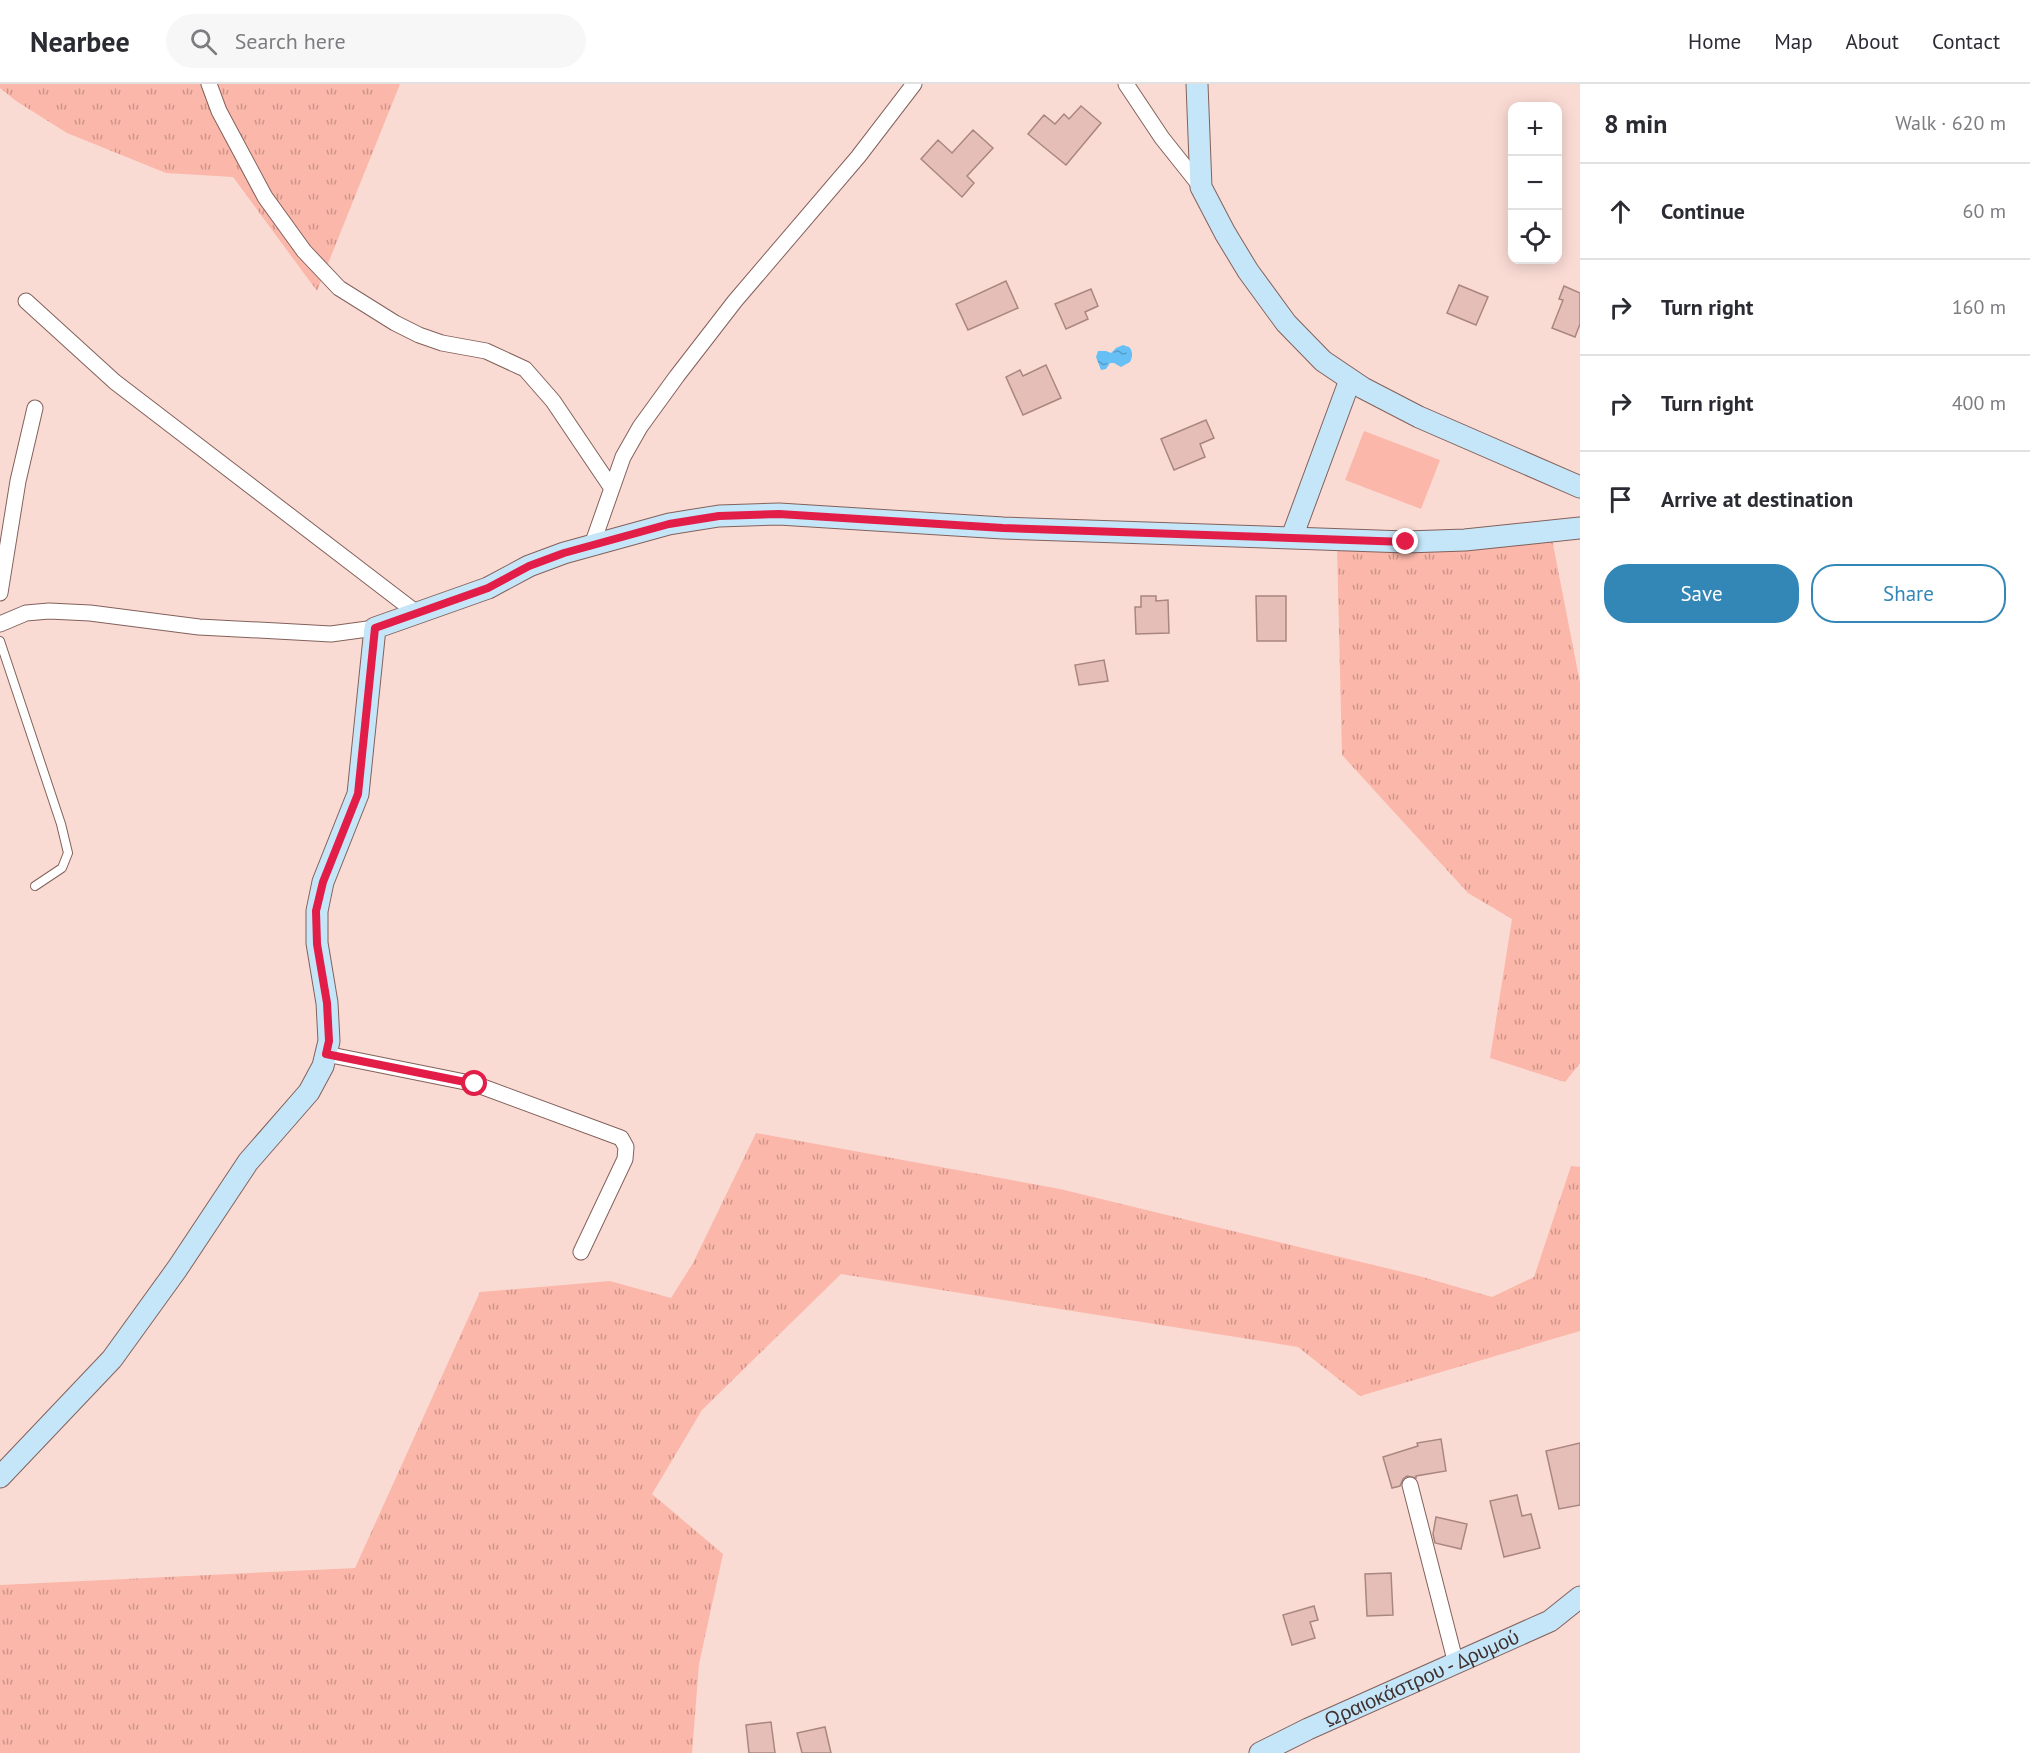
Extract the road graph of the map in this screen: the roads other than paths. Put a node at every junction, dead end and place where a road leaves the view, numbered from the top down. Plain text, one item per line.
1 (209, 84) edge
2 (914, 84) edge
3 (1126, 84) edge
4 (1197, 84) edge
5 (1201, 187) junction
6 (26, 301) dead end
7 (1350, 380) junction
8 (34, 408) dead end
9 (611, 487) junction
10 (1580, 487) edge
11 (1580, 528) edge
12 (1292, 537) junction
13 (592, 545) junction
14 (0, 593) edge
15 (418, 614) junction
16 (0, 624) edge
17 (375, 628) junction
18 (0, 641) edge
19 (34, 886) dead end
20 (326, 1054) junction
21 (581, 1252) dead end
22 (0, 1477) edge
23 (1410, 1485) dead end
24 (1580, 1597) edge
25 (1456, 1664) junction
26 (1260, 1753) edge

1 - 9 street
2 - 9 street
3 - 5 street
4 - 5 street
5 - 7 street
6 - 15 street
7 - 10 street
7 - 12 street
8 - 14 street
9 - 13 street
11 - 12 street
12 - 13 street
13 - 15 street
15 - 17 street
16 - 17 street
17 - 20 street
18 - 19 lane
20 - 21 street
20 - 22 street
23 - 25 street
24 - 25 street, Ωραιοκάστρου - Δρυμού
25 - 26 street, Ωραιοκάστρου - Δρυμού

